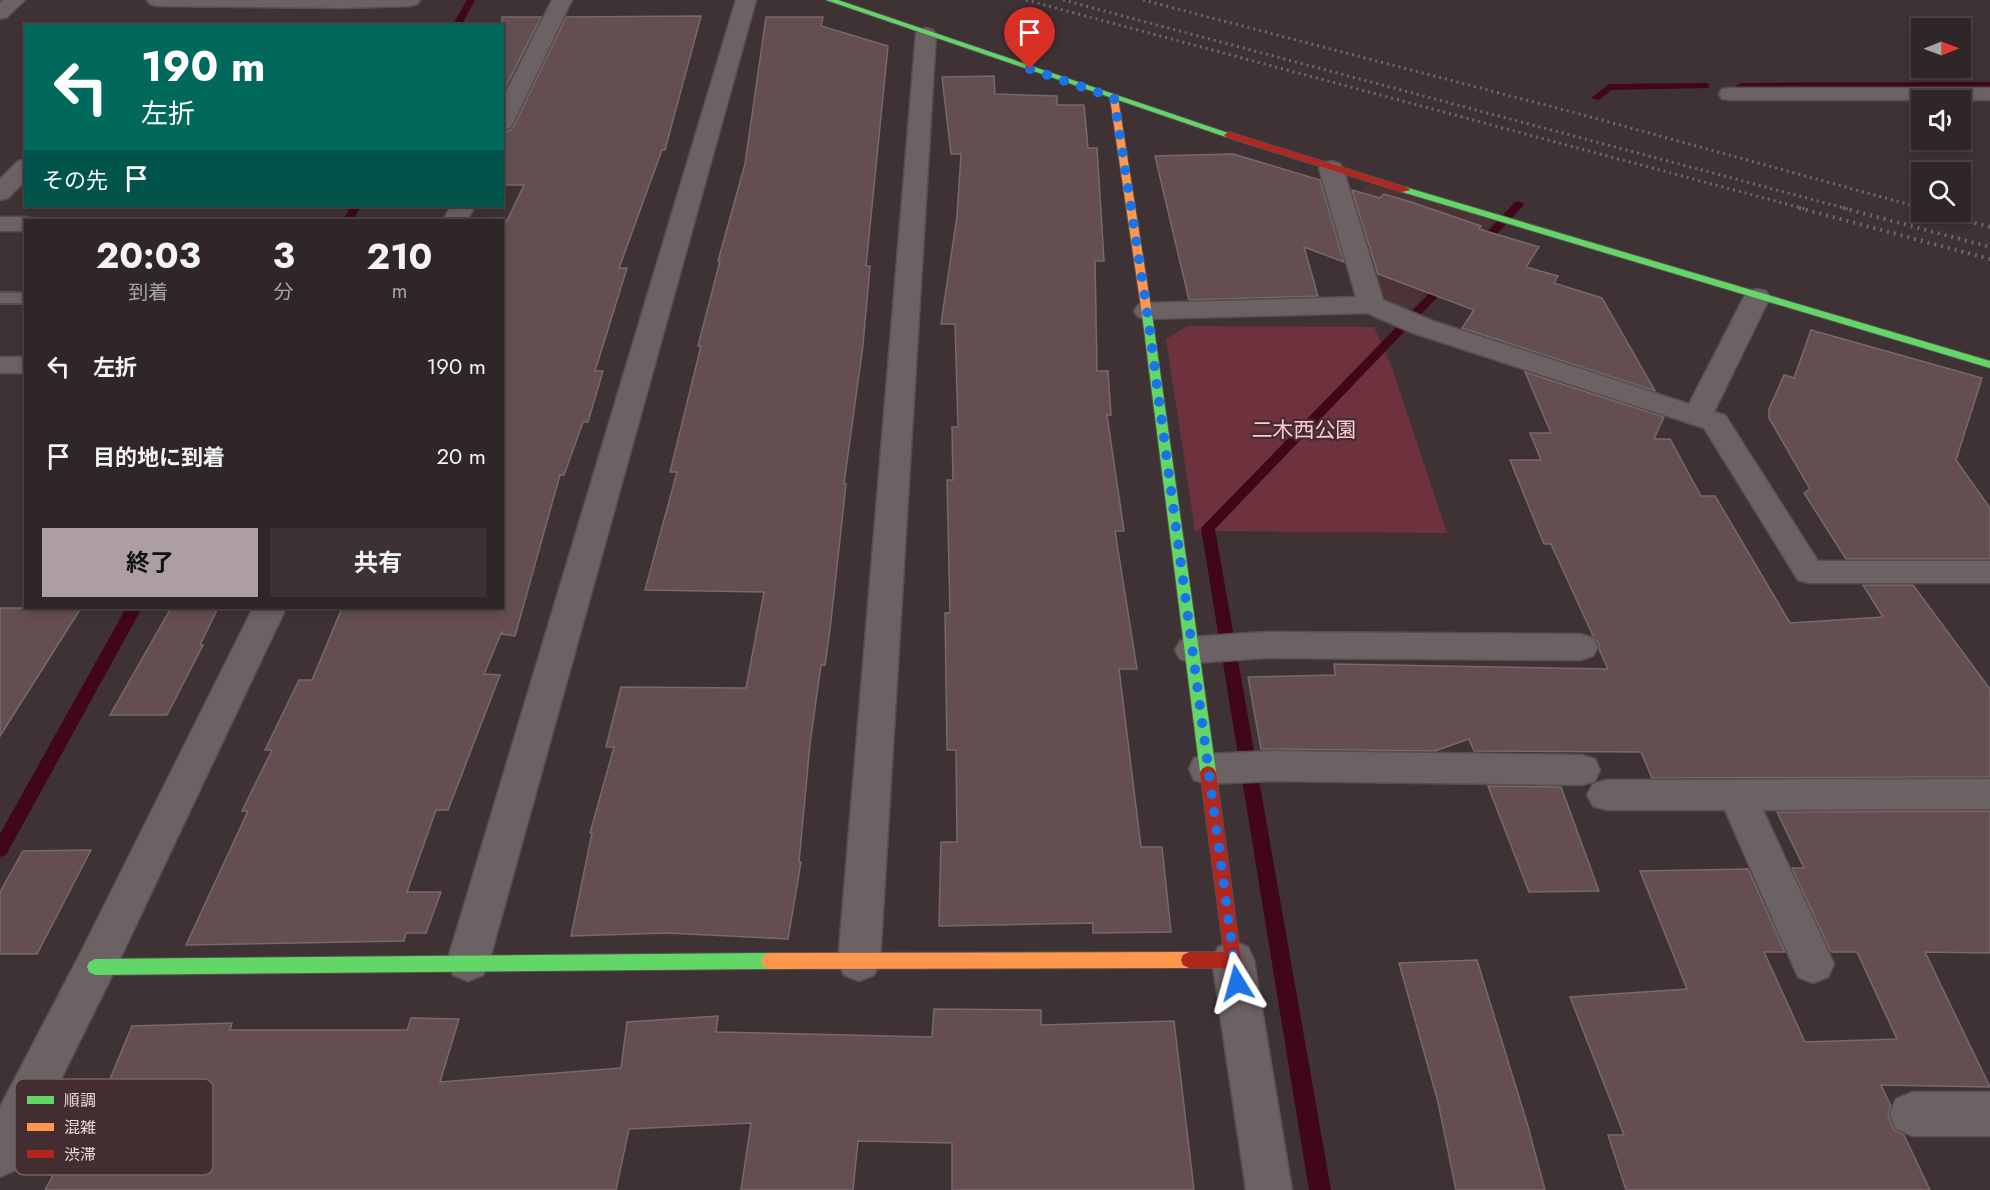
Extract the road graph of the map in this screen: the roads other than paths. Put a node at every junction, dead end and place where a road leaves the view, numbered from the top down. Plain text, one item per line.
1 (15, 0) edge
2 (180, 0) edge
3 (410, 0) edge
4 (562, 0) edge
5 (746, 0) edge
6 (830, 0) edge
7 (344, 1) edge
8 (161, 9) edge
9 (0, 13) edge
10 (926, 34) junction
11 (1730, 94) dead end
12 (1990, 94) edge
13 (1114, 98) junction
14 (504, 119) edge
15 (24, 168) edge
16 (1331, 168) junction
17 (0, 193) edge
18 (0, 224) edge
19 (24, 224) edge
20 (1757, 297) junction
21 (0, 298) edge
22 (24, 298) edge
23 (1379, 309) junction
24 (1147, 311) junction
25 (1990, 364) edge
26 (0, 365) edge
27 (24, 365) edge
28 (1697, 417) junction
29 (1990, 572) edge
30 (269, 609) edge
31 (1581, 647) dead end
32 (1204, 648) junction
33 (1219, 768) junction
34 (1990, 794) edge
35 (1737, 795) junction
36 (1233, 960) junction
37 (468, 962) junction
38 (860, 962) junction
39 (1814, 964) dead end
40 (95, 967) junction
41 (38, 1079) edge
42 (1912, 1114) dead end
43 (1990, 1114) edge
44 (15, 1124) edge
45 (0, 1154) edge
46 (1269, 1190) edge

1 - 9 street
2 - 7 street
2 - 8 street
3 - 7 street
4 - 14 street
5 - 37 street
6 - 10 street
10 - 13 street
10 - 38 street
11 - 12 street
13 - 16 street
13 - 24 street
15 - 17 street
16 - 20 street
16 - 23 street
18 - 19 street
20 - 25 street
20 - 28 street
21 - 22 lane
23 - 24 street
23 - 28 street
24 - 32 street
26 - 27 street
28 - 29 street
30 - 40 street
31 - 32 street
32 - 33 street
33 - 35 street
33 - 36 street
34 - 35 street
35 - 39 street
36 - 38 street
36 - 46 street
37 - 38 street
37 - 40 street
40 - 41 street
42 - 43 street
44 - 45 street

